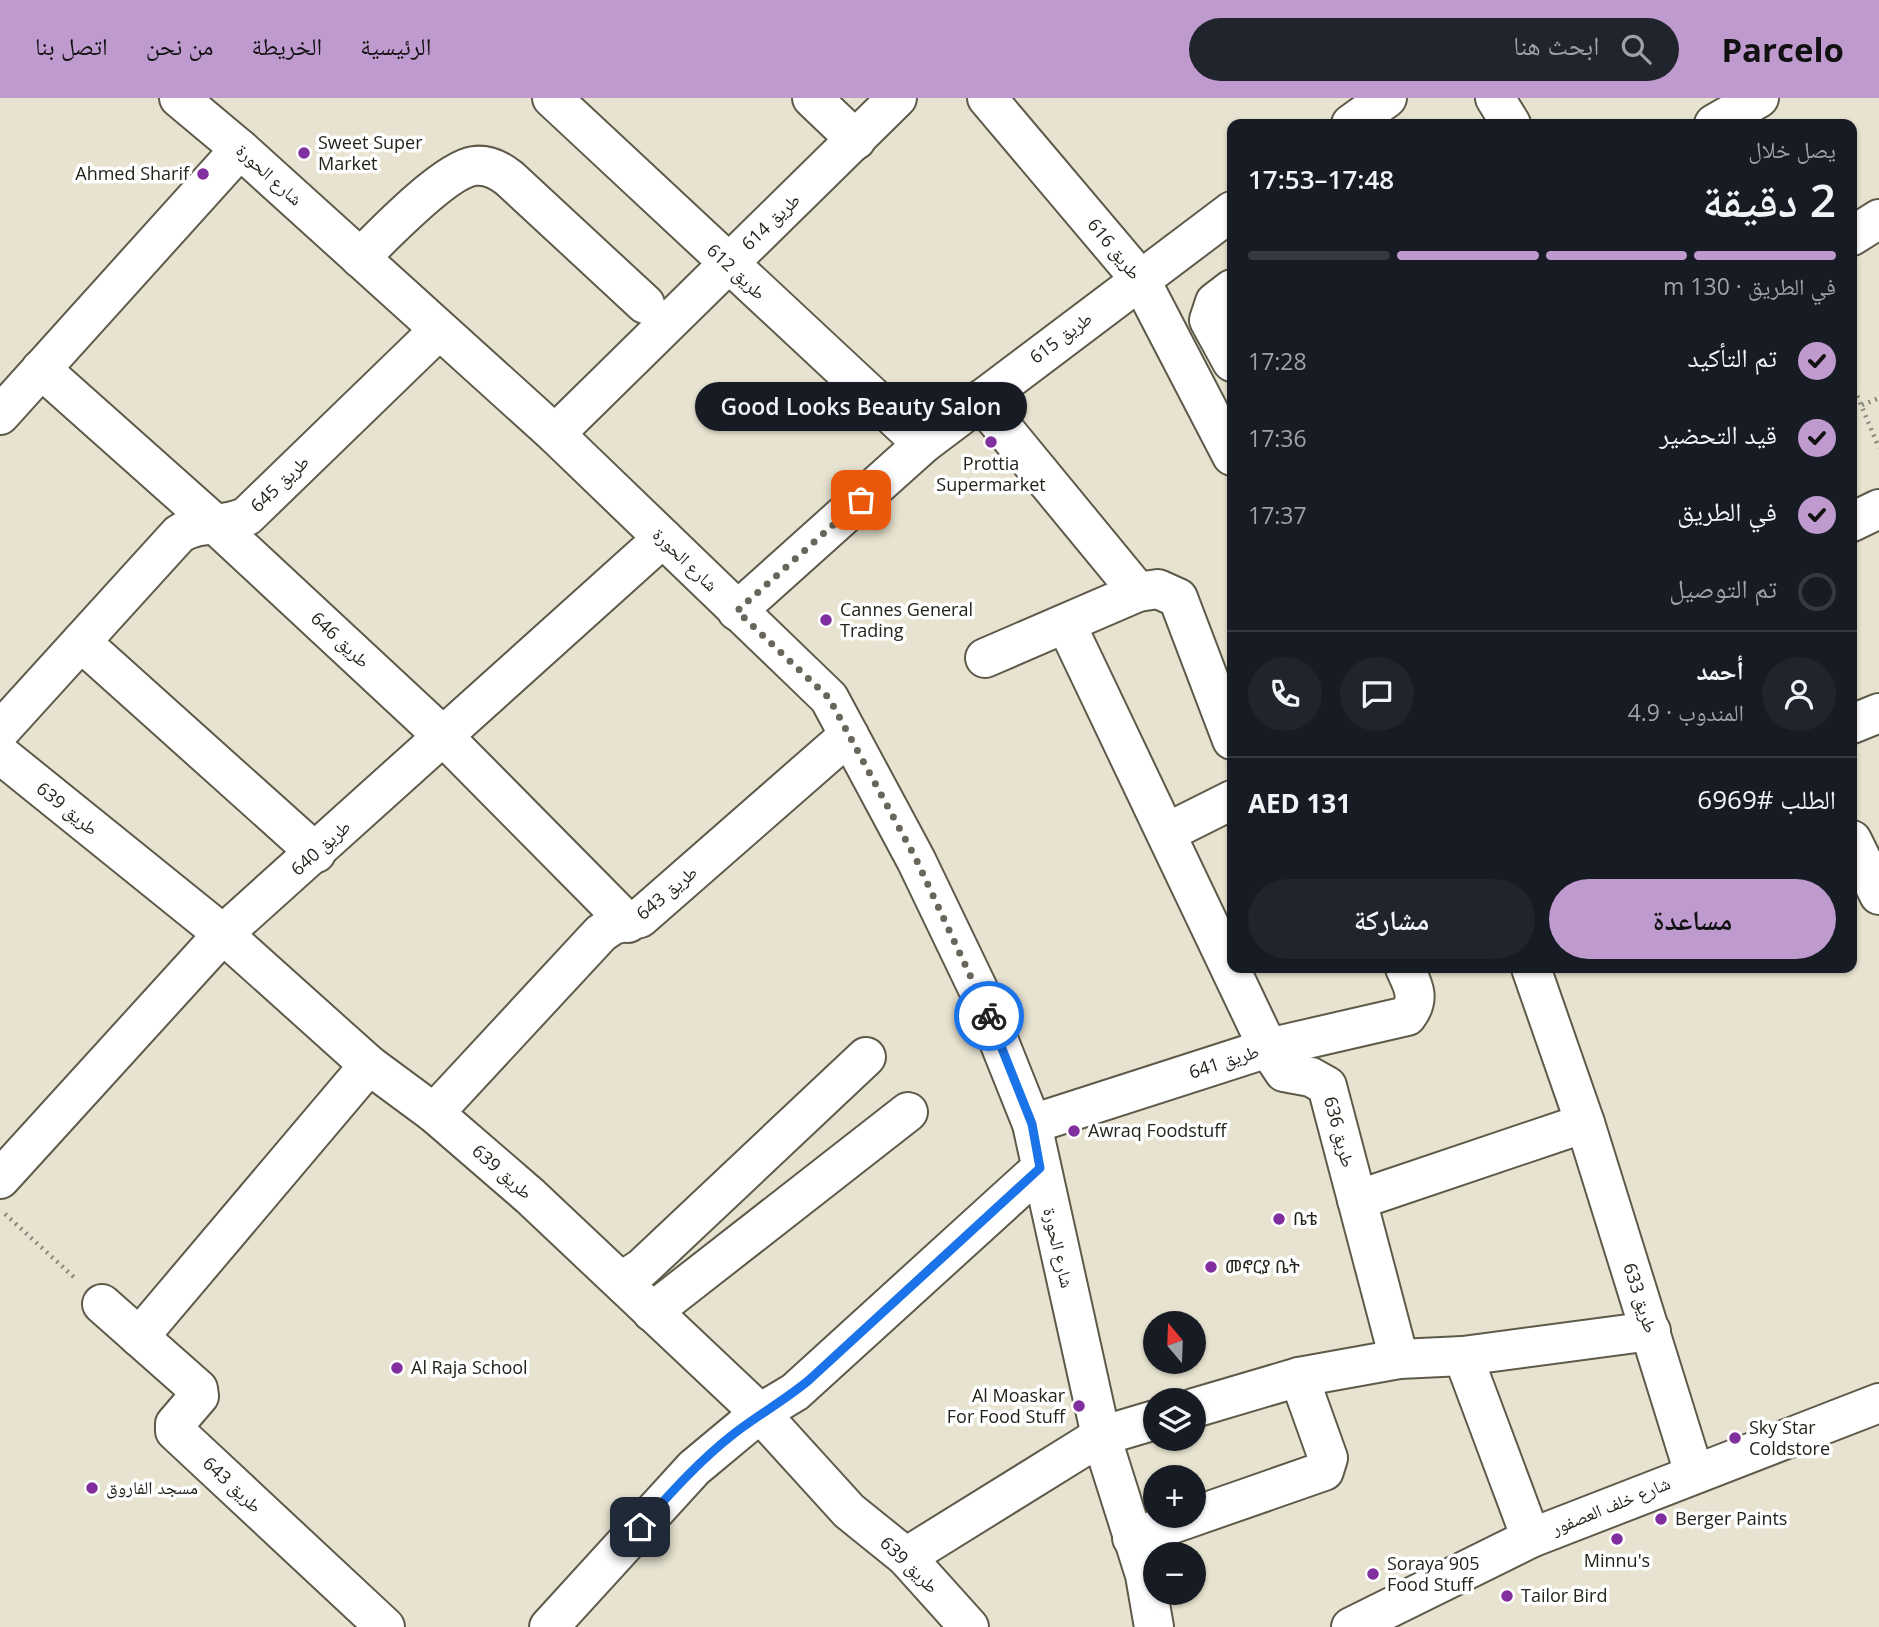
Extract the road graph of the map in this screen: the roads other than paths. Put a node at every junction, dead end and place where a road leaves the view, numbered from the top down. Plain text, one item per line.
1 (179, 98) edge
2 (552, 98) edge
3 (812, 98) edge
4 (897, 98) edge
5 (987, 98) edge
6 (1387, 98) edge
7 (1495, 98) edge
8 (1759, 98) edge
9 (1358, 119) edge
10 (1508, 119) edge
11 (1723, 119) edge
12 (856, 140) junction
13 (240, 149) junction
14 (1227, 215) edge
15 (1879, 219) edge
16 (1857, 233) edge
17 (360, 258) junction
18 (728, 265) junction
19 (1140, 279) junction
20 (1227, 293) edge
21 (645, 304) dead end
22 (439, 330) junction
23 (1227, 353) edge
24 (41, 369) junction
25 (980, 400) junction
26 (0, 415) edge
27 (555, 434) junction
28 (923, 444) junction
29 (1227, 446) edge
30 (1879, 509) edge
31 (1857, 520) edge
32 (215, 524) junction
33 (663, 538) junction
34 (1138, 592) junction
35 (737, 611) junction
36 (1066, 624) junction
37 (81, 642) junction
38 (985, 658) dead end
39 (1879, 713) edge
40 (1857, 722) edge
41 (1227, 727) edge
42 (0, 731) edge
43 (849, 735) junction
44 (444, 737) junction
45 (0, 754) edge
46 (1227, 803) edge
47 (1166, 834) junction
48 (1857, 850) edge
49 (316, 853) junction
50 (1879, 895) edge
51 (628, 923) junction
52 (1221, 924) edge
53 (223, 934) junction
54 (1240, 973) edge
55 (1407, 973) edge
56 (1533, 973) edge
57 (1268, 1048) junction
58 (866, 1057) dead end
59 (369, 1065) junction
60 (908, 1112) dead end
61 (434, 1113) junction
62 (1585, 1123) junction
63 (1032, 1124) junction
64 (1040, 1168) junction
65 (0, 1178) edge
66 (1357, 1200) junction
67 (622, 1282) junction
68 (102, 1304) road end
69 (652, 1312) junction
70 (1651, 1331) junction
71 (139, 1337) junction
72 (1463, 1356) junction
73 (1399, 1359) junction
74 (1299, 1377) junction
75 (1879, 1403) edge
76 (1206, 1404) edge
77 (760, 1413) junction
78 (1143, 1424) edge
79 (1101, 1436) junction
80 (1694, 1473) junction
81 (1132, 1538) junction
82 (1531, 1538) junction
83 (906, 1557) junction
84 (1149, 1621) edge
85 (385, 1627) edge
86 (549, 1627) edge
87 (969, 1627) edge
88 (1351, 1627) edge

1 - 13 street, شارع الحورة
2 - 18 street, طريق 612
3 - 12 street
4 - 12 street, طريق 614
5 - 19 street, طريق 616
6 - 9 street
7 - 10 street
8 - 11 street
12 - 18 street, طريق 614
13 - 17 street, شارع الحورة
13 - 24 street
14 - 19 street, طريق 615
15 - 16 street
17 - 21 street
17 - 22 street, شارع الحورة
18 - 27 street, طريق 614
18 - 28 street, طريق 612
19 - 25 street, طريق 615
19 - 29 street, طريق 616
20 - 23 street
22 - 27 street, شارع الحورة
22 - 32 street, طريق 645
24 - 26 street
24 - 32 street, طريق 646
25 - 28 street, طريق 615
25 - 34 street
27 - 33 street, شارع الحورة
28 - 35 street, طريق 615
30 - 31 street
32 - 37 street, طريق 645
32 - 44 street, طريق 646
33 - 35 street, شارع الحورة
33 - 44 street, طريق 640
34 - 36 street
34 - 41 street
35 - 43 street, شارع الحورة
36 - 38 street
36 - 47 street, طريق 636
37 - 42 street, طريق 645
37 - 49 street
39 - 40 street
43 - 51 street, طريق 643
43 - 63 street, شارع الحورة
44 - 49 street, طريق 640
44 - 51 street, طريق 646
45 - 53 street, طريق 639
46 - 47 street
47 - 52 street, طريق 636
48 - 50 street
49 - 53 street, طريق 640
51 - 61 street, طريق 643
53 - 59 street, طريق 639
53 - 65 street, طريق 640
54 - 57 street, طريق 636
55 - 57 street, طريق 641
56 - 62 street, طريق 633
57 - 63 street, طريق 641
57 - 66 street, طريق 636
58 - 67 street
59 - 61 street, طريق 639
59 - 71 street
60 - 69 street
61 - 67 street, طريق 639
62 - 66 street
62 - 70 street, طريق 633
63 - 64 street, شارع الحورة
64 - 77 street
64 - 79 street, شارع الحورة
66 - 73 street, طريق 636
67 - 69 street, طريق 639
68 - 71 street, طريق 643
69 - 77 street, طريق 639
70 - 72 street
70 - 80 street, طريق 633
71 - 85 street, طريق 643
72 - 73 street
72 - 82 street
73 - 74 street
74 - 76 street
74 - 81 street
75 - 80 street, شارع خلف العصفور
77 - 83 street, طريق 639
77 - 86 street
78 - 79 street
79 - 81 street, شارع الحورة
79 - 83 street
80 - 82 street, شارع خلف العصفور
81 - 84 street, شارع الحورة
82 - 88 street, شارع خلف العصفور
83 - 87 street, طريق 639

